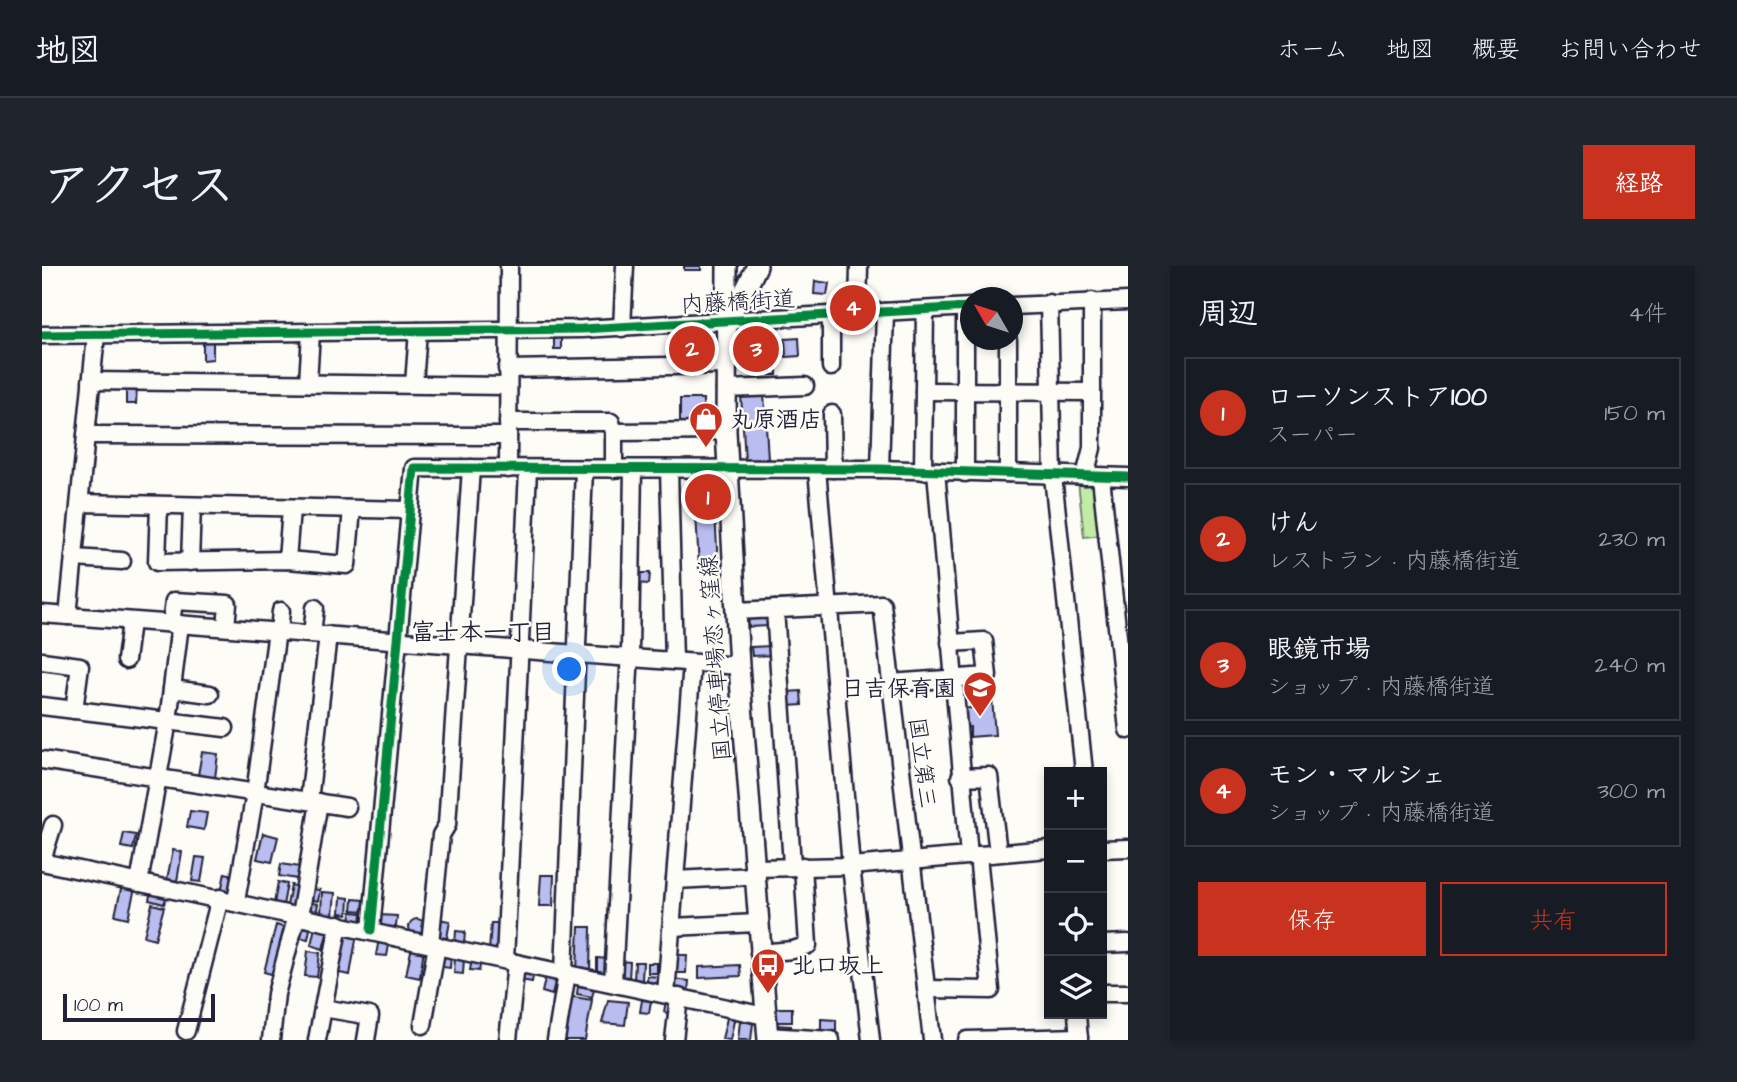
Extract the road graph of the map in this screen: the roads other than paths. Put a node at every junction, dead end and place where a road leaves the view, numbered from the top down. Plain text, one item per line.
1 (509, 266) edge
2 (625, 266) edge
3 (727, 266) edge
4 (746, 266) edge
5 (755, 266) edge
6 (859, 266) edge
7 (1092, 301) junction
8 (1128, 301) edge
9 (1049, 303) junction
10 (1023, 305) edge
11 (960, 308) edge
12 (925, 310) junction
13 (885, 312) junction
14 (858, 313) junction
15 (831, 315) junction
16 (725, 319) junction
17 (682, 323) junction
18 (622, 328) junction
19 (508, 329) junction
20 (418, 331) junction
21 (311, 333) junction
22 (42, 335) edge
23 (96, 335) junction
24 (966, 350) edge
25 (1008, 350) edge
26 (725, 365) junction
27 (685, 366) junction
28 (831, 367) dead end
29 (507, 369) junction
30 (91, 381) junction
31 (307, 382) junction
32 (414, 384) junction
33 (508, 386) junction
34 (805, 386) dead end
35 (725, 389) junction
36 (924, 391) junction
37 (965, 391) junction
38 (1008, 392) junction
39 (1050, 392) junction
40 (1092, 392) junction
41 (832, 414) dead end
42 (508, 429) junction
43 (726, 431) junction
44 (614, 432) junction
45 (86, 435) junction
46 (471, 468) junction
47 (728, 468) junction
48 (508, 469) junction
49 (614, 469) junction
50 (633, 469) junction
51 (670, 469) junction
52 (825, 469) junction
53 (528, 470) junction
54 (584, 470) junction
55 (880, 470) junction
56 (929, 471) junction
57 (965, 473) junction
58 (1008, 473) junction
59 (1053, 476) junction
60 (1093, 477) junction
61 (1128, 477) edge
62 (80, 503) junction
63 (159, 505) junction
64 (192, 506) junction
65 (290, 509) junction
66 (352, 509) junction
67 (410, 510) junction
68 (75, 558) junction
69 (287, 560) junction
70 (122, 561) dead end
71 (190, 562) junction
72 (829, 607) junction
73 (315, 608) dead end
74 (775, 609) junction
75 (281, 611) dead end
76 (736, 611) junction
77 (42, 614) edge
78 (68, 616) junction
79 (131, 622) junction
80 (176, 624) junction
81 (226, 627) junction
82 (278, 631) junction
83 (320, 634) junction
84 (397, 640) junction
85 (950, 643) junction
86 (459, 645) junction
87 (519, 651) junction
88 (575, 654) junction
89 (629, 659) junction
90 (126, 660) dead end
91 (42, 661) edge
92 (674, 661) junction
93 (692, 663) junction
94 (739, 666) junction
95 (953, 679) junction
96 (890, 683) junction
97 (172, 689) junction
98 (210, 694) dead end
99 (42, 706) edge
100 (74, 710) junction
101 (168, 721) junction
102 (225, 728) dead end
103 (1128, 730) edge
104 (42, 760) edge
105 (1083, 767) edge
106 (157, 777) junction
107 (960, 777) junction
108 (255, 793) junction
109 (314, 802) junction
110 (347, 807) dead end
111 (53, 825) dead end
112 (1128, 848) edge
113 (1044, 849) edge
114 (1107, 849) edge
115 (998, 853) junction
116 (973, 856) junction
117 (42, 861) edge
118 (913, 861) junction
119 (797, 866) junction
120 (851, 866) junction
121 (754, 872) junction
122 (675, 880) junction
123 (139, 883) junction
124 (228, 900) junction
125 (298, 916) junction
126 (757, 923) junction
127 (339, 924) junction
128 (672, 927) junction
129 (371, 930) junction
130 (1128, 943) edge
131 (433, 944) junction
132 (1107, 944) edge
133 (759, 953) junction
134 (511, 962) junction
135 (566, 973) junction
136 (613, 983) junction
137 (926, 989) junction
138 (1107, 993) edge
139 (1128, 993) edge
140 (673, 995) junction
141 (323, 1008) junction
142 (765, 1016) junction
143 (1077, 1019) edge
144 (423, 1025) dead end
145 (186, 1031) dead end
146 (768, 1038) edge
147 (1043, 1039) edge
148 (1079, 1039) edge
149 (271, 1040) edge
150 (317, 1040) edge
151 (366, 1040) edge
152 (508, 1040) edge
153 (556, 1040) edge
154 (674, 1040) edge
155 (831, 1040) edge
156 (872, 1040) edge
157 (932, 1040) edge
158 (967, 1040) edge

1 - 19 street
2 - 18 street
3 - 16 main road, 国立停車場恋ヶ窪線
4 - 5 main road
5 - 16 main road
6 - 14 street
7 - 8 street
7 - 9 street
7 - 40 street
9 - 10 street
9 - 39 street
11 - 12 street, 内藤橋街道
12 - 13 street, 内藤橋街道
12 - 36 street
13 - 14 street, 内藤橋街道
13 - 55 street
14 - 15 street, 内藤橋街道
15 - 16 street, 内藤橋街道
15 - 28 street
16 - 17 street, 内藤橋街道
16 - 26 main road, 国立停車場恋ヶ窪線
17 - 18 street, 内藤橋街道
17 - 27 street
18 - 19 street, 内藤橋街道
19 - 20 street, 内藤橋街道
19 - 29 street
20 - 21 street, 内藤橋街道
20 - 32 street
21 - 23 street, 内藤橋街道
21 - 31 street
22 - 23 street, 内藤橋街道
23 - 30 street
24 - 37 street
25 - 38 street
26 - 27 street
26 - 35 main road, 国立停車場恋ヶ窪線
27 - 29 street
29 - 33 street
30 - 31 street
30 - 45 street
31 - 32 street
32 - 33 street
33 - 42 street
34 - 35 street
35 - 43 main road, 国立停車場恋ヶ窪線
36 - 37 street
36 - 56 street
37 - 38 street
37 - 57 street
38 - 39 street
38 - 58 street
39 - 40 street
39 - 59 street
40 - 60 street
41 - 52 street
42 - 44 street
42 - 45 street
42 - 48 street
43 - 44 street
43 - 47 main road, 国立停車場恋ヶ窪線
44 - 49 street
45 - 62 street
46 - 48 street
46 - 67 street
46 - 86 street
47 - 51 street
47 - 52 street
47 - 76 main road, 国立停車場恋ヶ窪線
48 - 53 street
49 - 50 street
49 - 54 street
50 - 51 street
50 - 89 street
51 - 92 street
52 - 55 street
52 - 72 street
53 - 54 street
53 - 87 street
54 - 88 street
55 - 56 street
56 - 57 street
56 - 85 street
57 - 58 street
58 - 59 street
59 - 60 street
59 - 105 street
60 - 61 street
60 - 103 street
62 - 63 street
62 - 68 street
63 - 64 street
63 - 71 street
64 - 65 street
64 - 71 street
65 - 66 street
65 - 69 street
66 - 67 street
66 - 69 street
67 - 84 street
68 - 70 street
68 - 78 street
69 - 71 street
72 - 74 street, 国立第三
72 - 96 street, 国立第三
72 - 120 street
73 - 83 street
74 - 76 street, 国立第三
74 - 119 street
75 - 82 street
76 - 94 main road, 国立停車場恋ヶ窪線
77 - 78 street
78 - 79 street
79 - 80 street
79 - 90 street
80 - 81 street
80 - 81 street
80 - 97 street
81 - 82 street
82 - 83 street
82 - 108 street
83 - 84 street
83 - 109 street
84 - 86 street
84 - 129 street
85 - 95 street
85 - 95 street
86 - 87 street
86 - 131 street
87 - 88 street
87 - 134 street
88 - 89 street
88 - 135 street
89 - 92 street
89 - 136 street
91 - 100 street
92 - 93 street
93 - 94 street
93 - 122 street
94 - 121 main road, 国立停車場恋ヶ窪線
95 - 96 street
95 - 107 street
96 - 118 street, 国立第三
97 - 98 street
97 - 101 street
99 - 100 street
100 - 101 street
101 - 102 street
101 - 106 street
104 - 106 street
106 - 108 street
106 - 123 street
107 - 115 street
107 - 116 street
108 - 109 street
108 - 124 street
109 - 110 street
109 - 125 street
111 - 117 street
112 - 114 street
113 - 115 street
115 - 116 street
116 - 118 street
116 - 137 street
117 - 123 street
118 - 120 street
118 - 137 street, 国立第三
119 - 120 street
119 - 121 street
119 - 133 street
120 - 156 street
121 - 122 street
121 - 126 main road, 国立停車場恋ヶ窪線
122 - 128 street
123 - 124 street
124 - 125 street
124 - 145 street
125 - 127 street
125 - 149 street
126 - 128 street
126 - 133 main road, 国立停車場恋ヶ窪線
127 - 129 street
127 - 141 street
128 - 140 street
129 - 131 street
130 - 132 street
131 - 134 street
131 - 144 street
133 - 142 main road, 国立停車場恋ヶ窪線
134 - 135 street
134 - 152 street
135 - 136 street
135 - 153 street
136 - 140 street
137 - 157 street, 国立第三
138 - 139 street
140 - 142 street
140 - 154 street
141 - 150 street
141 - 151 street
142 - 146 main road, 国立停車場恋ヶ窪線
143 - 148 street
146 - 155 street
147 - 148 street
147 - 158 street

